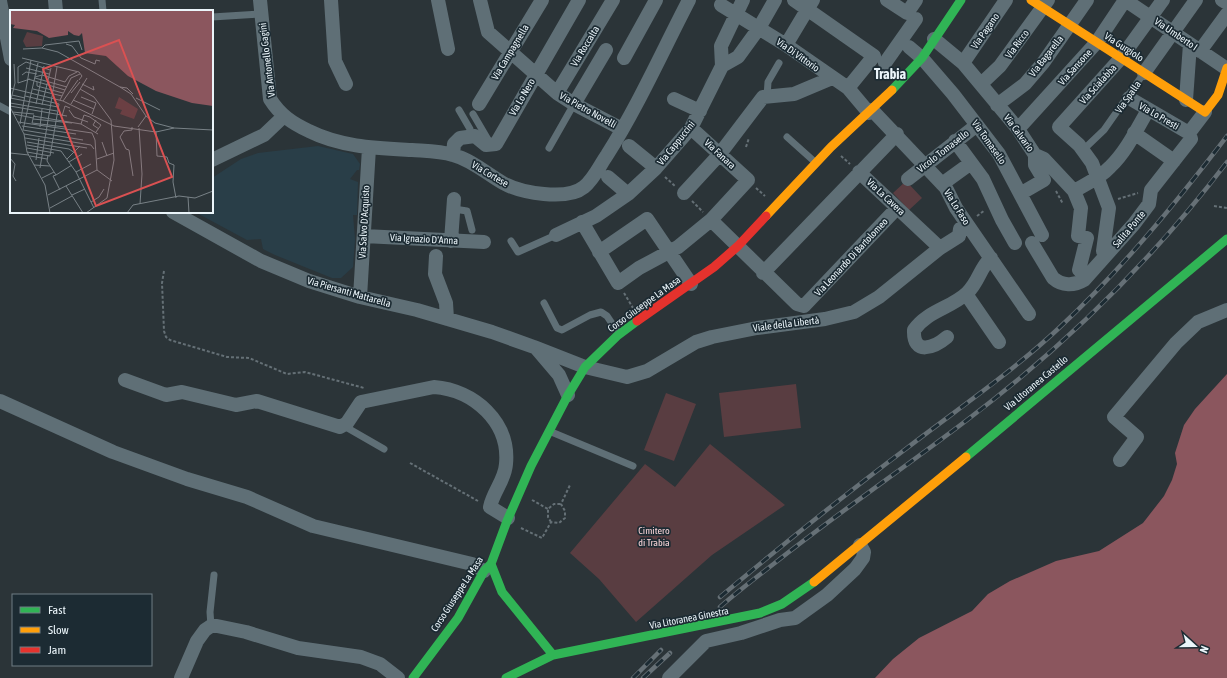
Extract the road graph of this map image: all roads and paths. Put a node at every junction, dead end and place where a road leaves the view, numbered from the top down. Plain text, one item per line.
1 (55, 0) edge
2 (102, 0) edge
3 (330, 0) edge
4 (438, 0) edge
5 (480, 0) edge
6 (542, 0) edge
7 (579, 0) edge
8 (613, 0) edge
9 (656, 0) edge
10 (689, 0) edge
11 (743, 0) edge
12 (775, 0) edge
13 (794, 0) edge
14 (887, 0) edge
15 (961, 0) edge
16 (1006, 0) edge
17 (1087, 0) edge
18 (1125, 0) edge
19 (1164, 0) edge
20 (1196, 0) edge
21 (1222, 0) edge
22 (0, 1) edge
23 (1041, 3) edge
24 (1227, 3) edge
25 (810, 4) edge
26 (721, 5) dead end
27 (1187, 6) edge
28 (261, 7) edge
29 (56, 10) edge
30 (103, 10) edge
31 (913, 12) edge
32 (735, 14) junction
33 (1227, 14) edge
34 (213, 17) edge
35 (1151, 18) junction
36 (1070, 25) junction
37 (759, 28) junction
38 (1173, 33) junction
39 (934, 39) junction
40 (1097, 42) junction
41 (786, 46) junction
42 (908, 47) dead end
43 (1195, 47) junction
44 (448, 49) dead end
45 (606, 50) dead end
46 (511, 52) junction
47 (10, 54) edge
48 (624, 58) dead end
49 (922, 58) junction
50 (1121, 58) junction
51 (880, 60) junction
52 (779, 63) dead end
53 (963, 63) junction
54 (722, 66) junction
55 (1227, 68) edge
56 (1144, 73) junction
57 (535, 74) junction
58 (832, 78) junction
59 (346, 84) dead end
60 (981, 84) junction
61 (848, 88) junction
62 (557, 93) junction
63 (767, 97) junction
64 (1129, 98) junction
65 (674, 99) dead end
66 (1186, 100) junction
67 (574, 104) junction
68 (997, 105) junction
69 (0, 106) edge
70 (476, 109) joint
71 (459, 110) dead end
72 (1148, 110) junction
73 (10, 111) edge
74 (700, 111) junction
75 (871, 111) junction
76 (1205, 112) junction
77 (284, 116) junction
78 (977, 125) junction
79 (691, 128) junction
80 (622, 129) junction
81 (1018, 129) junction
82 (1134, 133) junction
83 (1189, 133) junction
84 (897, 134) junction
85 (470, 135) junction
86 (787, 137) dead end
87 (955, 142) junction
88 (492, 146) junction
89 (630, 146) dead end
90 (832, 147) junction
91 (369, 148) junction
92 (549, 148) dead end
93 (1083, 150) junction
94 (453, 155) junction
95 (720, 155) junction
96 (1035, 155) junction
97 (213, 160) edge
98 (1174, 161) junction
99 (816, 163) junction
100 (971, 163) junction
101 (925, 164) junction
102 (656, 168) junction
103 (859, 172) junction
104 (608, 177) dead end
105 (1098, 177) junction
106 (908, 178) dead end
107 (748, 180) junction
108 (942, 184) junction
109 (1151, 190) junction
110 (1074, 191) junction
111 (684, 193) dead end
112 (628, 194) junction
113 (1020, 196) junction
114 (1107, 202) junction
115 (454, 204) joint
116 (776, 206) junction
117 (1214, 206) dead end
118 (897, 208) junction
119 (1227, 208) edge
120 (175, 213) edge
121 (711, 220) junction
122 (582, 222) junction
123 (969, 228) junction
124 (472, 230) dead end
125 (556, 235) joint
126 (364, 236) junction
127 (1037, 239) joint
128 (1227, 239) edge
129 (451, 241) junction
130 (511, 241) dead end
131 (484, 242) dead end
132 (1015, 243) dead end
133 (738, 246) junction
134 (940, 248) junction
135 (669, 251) junction
136 (599, 252) junction
137 (1107, 254) junction
138 (436, 256) dead end
139 (991, 258) junction
140 (1079, 270) dead end
141 (164, 271) dead end
142 (763, 273) junction
143 (618, 283) junction
144 (691, 284) junction
145 (966, 294) junction
146 (360, 297) junction
147 (544, 303) dead end
148 (1227, 310) edge
149 (1030, 314) dead end
150 (447, 319) junction
151 (640, 319) junction
152 (619, 334) junction
153 (947, 337) dead end
154 (999, 342) dead end
155 (534, 346) junction
156 (585, 367) junction
157 (125, 380) dead end
158 (370, 389) dead end
159 (568, 395) junction
160 (0, 401) edge
161 (344, 426) junction
162 (549, 431) junction
163 (384, 448) dead end
164 (1120, 460) dead end
165 (410, 463) dead end
166 (633, 466) dead end
167 (570, 485) dead end
168 (520, 493) junction
169 (561, 504) junction
170 (490, 507) junction
171 (548, 508) junction
172 (508, 519) junction
173 (552, 522) junction
174 (860, 545) junction
175 (488, 568) junction
176 (214, 575) dead end
177 (211, 626) junction
178 (553, 655) junction
179 (182, 678) edge
180 (398, 678) edge
181 (413, 678) edge
182 (506, 678) edge
183 (670, 678) edge

1 - 29 street
2 - 30 lane
3 - 59 street
4 - 44 street
5 - 46 street, Via Pietro Novelli
6 - 46 street, Via Campagnella
7 - 57 street, Via Lo Nero
8 - 62 street, Via Roccalta
9 - 48 street
10 - 80 street, Via Cortese
11 - 32 street
12 - 37 street
13 - 25 street
14 - 31 street
15 - 39 street, Corso Giuseppe La Masa
16 - 53 street, Via Pagano
17 - 36 street, Via Bagarella
18 - 35 street, Via Umberto I
18 - 40 street, Via Sansone
19 - 35 street, Via Scialabba
20 - 27 street, Via Spalla
21 - 24 street
22 - 47 street
23 - 36 street, Via Gurgiolo
23 - 60 street, Via Ricco
25 - 41 street
25 - 51 street
26 - 32 street, Via Di Vittorio
27 - 38 street, Via Spalla
28 - 34 lane
28 - 77 street, Via Antonello Gagini
31 - 51 street
32 - 37 street, Via Di Vittorio
32 - 54 street
33 - 43 street
35 - 38 street, Via Umberto I
35 - 50 street, Via Scialabba
36 - 40 street, Via Gurgiolo
36 - 68 street, Via Bagarella
37 - 41 street, Via Di Vittorio
37 - 54 street
38 - 43 street, Via Umberto I
38 - 56 street, Via Spalla
39 - 49 street, Corso Giuseppe La Masa
39 - 53 street, Via Calvario
40 - 50 street, Via Gurgiolo
40 - 81 street, Via Sansone
41 - 58 street, Via Di Vittorio
42 - 49 street, Via Tomasello
43 - 55 street, Via Umberto I
43 - 66 street
45 - 67 street
46 - 57 street, Via Pietro Novelli
46 - 70 street, Via Campagnella
49 - 75 street, Corso Giuseppe La Masa
49 - 78 street, Via Tomasello
50 - 56 street, Via Gurgiolo
50 - 93 street, Via Scialabba
51 - 61 street
52 - 63 lane
53 - 60 street, Via Calvario
54 - 74 street, Via Cappuccini
55 - 76 street
56 - 64 lane, Via Spalla
56 - 66 street, Via Gurgiolo
57 - 62 street, Via Pietro Novelli
57 - 88 street, Via Lo Nero
58 - 61 street, Via Di Vittorio
58 - 63 street
60 - 68 street, Via Calvario
61 - 75 street, Via Di Vittorio
62 - 67 street, Via Pietro Novelli
63 - 95 street
64 - 72 street, Via Lo Presti
64 - 93 lane, Via Spalla
65 - 74 street
66 - 76 street, Via Gurgiolo
67 - 80 street, Via Pietro Novelli
67 - 92 lane
68 - 81 street, Via Calvario
69 - 73 lane
70 - 88 lane
71 - 85 lane
72 - 82 street
72 - 83 street, Via Lo Presti
74 - 79 street, Via Cappuccini
75 - 84 street, Via Lo Faso
75 - 90 street, Corso Giuseppe La Masa
76 - 83 street, Salita Ponte
77 - 91 street, Via Cortese
77 - 97 street
78 - 87 street, Vicolo Tomasello
78 - 113 street, Via Tomasello
79 - 95 street, Via Fanara
79 - 102 street, Via Cappuccini
80 - 94 street, Via Cortese
81 - 96 street, Via Calvario
82 - 98 street
82 - 105 street
83 - 98 street, Salita Ponte
84 - 101 street, Via Lo Faso
84 - 103 street
85 - 88 street
85 - 94 street
86 - 99 lane
87 - 100 street
87 - 101 street, Vicolo Tomasello
89 - 102 street
90 - 99 street, Corso Giuseppe La Masa
90 - 103 path, Via La Cavera
91 - 94 street, Via Cortese
91 - 126 street, Via Salvo D'Acquisto
93 - 105 street
95 - 107 street, Via Fanara
95 - 111 street
96 - 110 street, Via Calvario
96 - 113 street
98 - 109 street, Salita Ponte
99 - 116 street, Corso Giuseppe La Masa
100 - 108 street
100 - 132 street
101 - 106 street, Vicolo Tomasello
101 - 108 street, Via Lo Faso
102 - 112 street, Via Cappuccini
103 - 118 street, Via La Cavera
103 - 142 street
104 - 112 street
105 - 110 street
105 - 114 street
107 - 116 path
107 - 121 street
108 - 123 street, Via Lo Faso
109 - 114 path
109 - 137 street, Salita Ponte
110 - 140 street, Via Calvario
112 - 122 street, Via Cappuccini
113 - 127 street, Via Tomasello
114 - 137 street
115 - 124 lane
115 - 129 street
116 - 133 street, Corso Giuseppe La Masa
117 - 119 path
118 - 134 street, Via La Cavera
118 - 142 street, Via Leonardo Di Bartolomeo
120 - 146 street, Via Piersanti Mattarella
121 - 133 street
121 - 135 street
122 - 125 street, Via Cappuccini
122 - 136 street
123 - 134 street, Viale della Libertà
123 - 139 street, Via Lo Faso
125 - 130 lane
126 - 129 street, Via Ignazio D'Anna
126 - 146 street, Via Salvo D'Acquisto
127 - 137 street, Salita Ponte
128 - 174 street, Via Litoranea Castello
129 - 131 street, Via Ignazio D'Anna
133 - 142 street
133 - 144 street, Corso Giuseppe La Masa
134 - 156 street, Viale della Libertà
135 - 136 street
135 - 143 street
135 - 144 street
136 - 143 street
138 - 150 street
139 - 145 street
139 - 149 street, Via Lo Faso
141 - 158 path
143 - 151 path
144 - 151 street, Corso Giuseppe La Masa
145 - 153 street
145 - 154 street
146 - 150 street, Via Piersanti Mattarella
147 - 152 lane
148 - 164 street
150 - 155 street, Via Piersanti Mattarella
151 - 152 street, Corso Giuseppe La Masa
152 - 156 street, Corso Giuseppe La Masa
155 - 156 street, Viale della Libertà
155 - 159 street
156 - 159 street, Corso Giuseppe La Masa
157 - 161 street
159 - 162 street, Corso Giuseppe La Masa
160 - 175 street
161 - 163 lane
161 - 170 street
162 - 166 lane
162 - 168 street, Corso Giuseppe La Masa
165 - 170 path
167 - 169 path
168 - 171 path
168 - 172 street, Corso Giuseppe La Masa
169 - 171 path
169 - 173 path
170 - 172 street
171 - 173 path
172 - 173 path
172 - 175 street, Corso Giuseppe La Masa
174 - 178 street, Via Litoranea Ginestra
174 - 183 street
175 - 178 street
175 - 181 street, Corso Giuseppe La Masa
176 - 177 lane
177 - 179 street
177 - 180 street
178 - 182 street, Via Litoranea Ginestra

